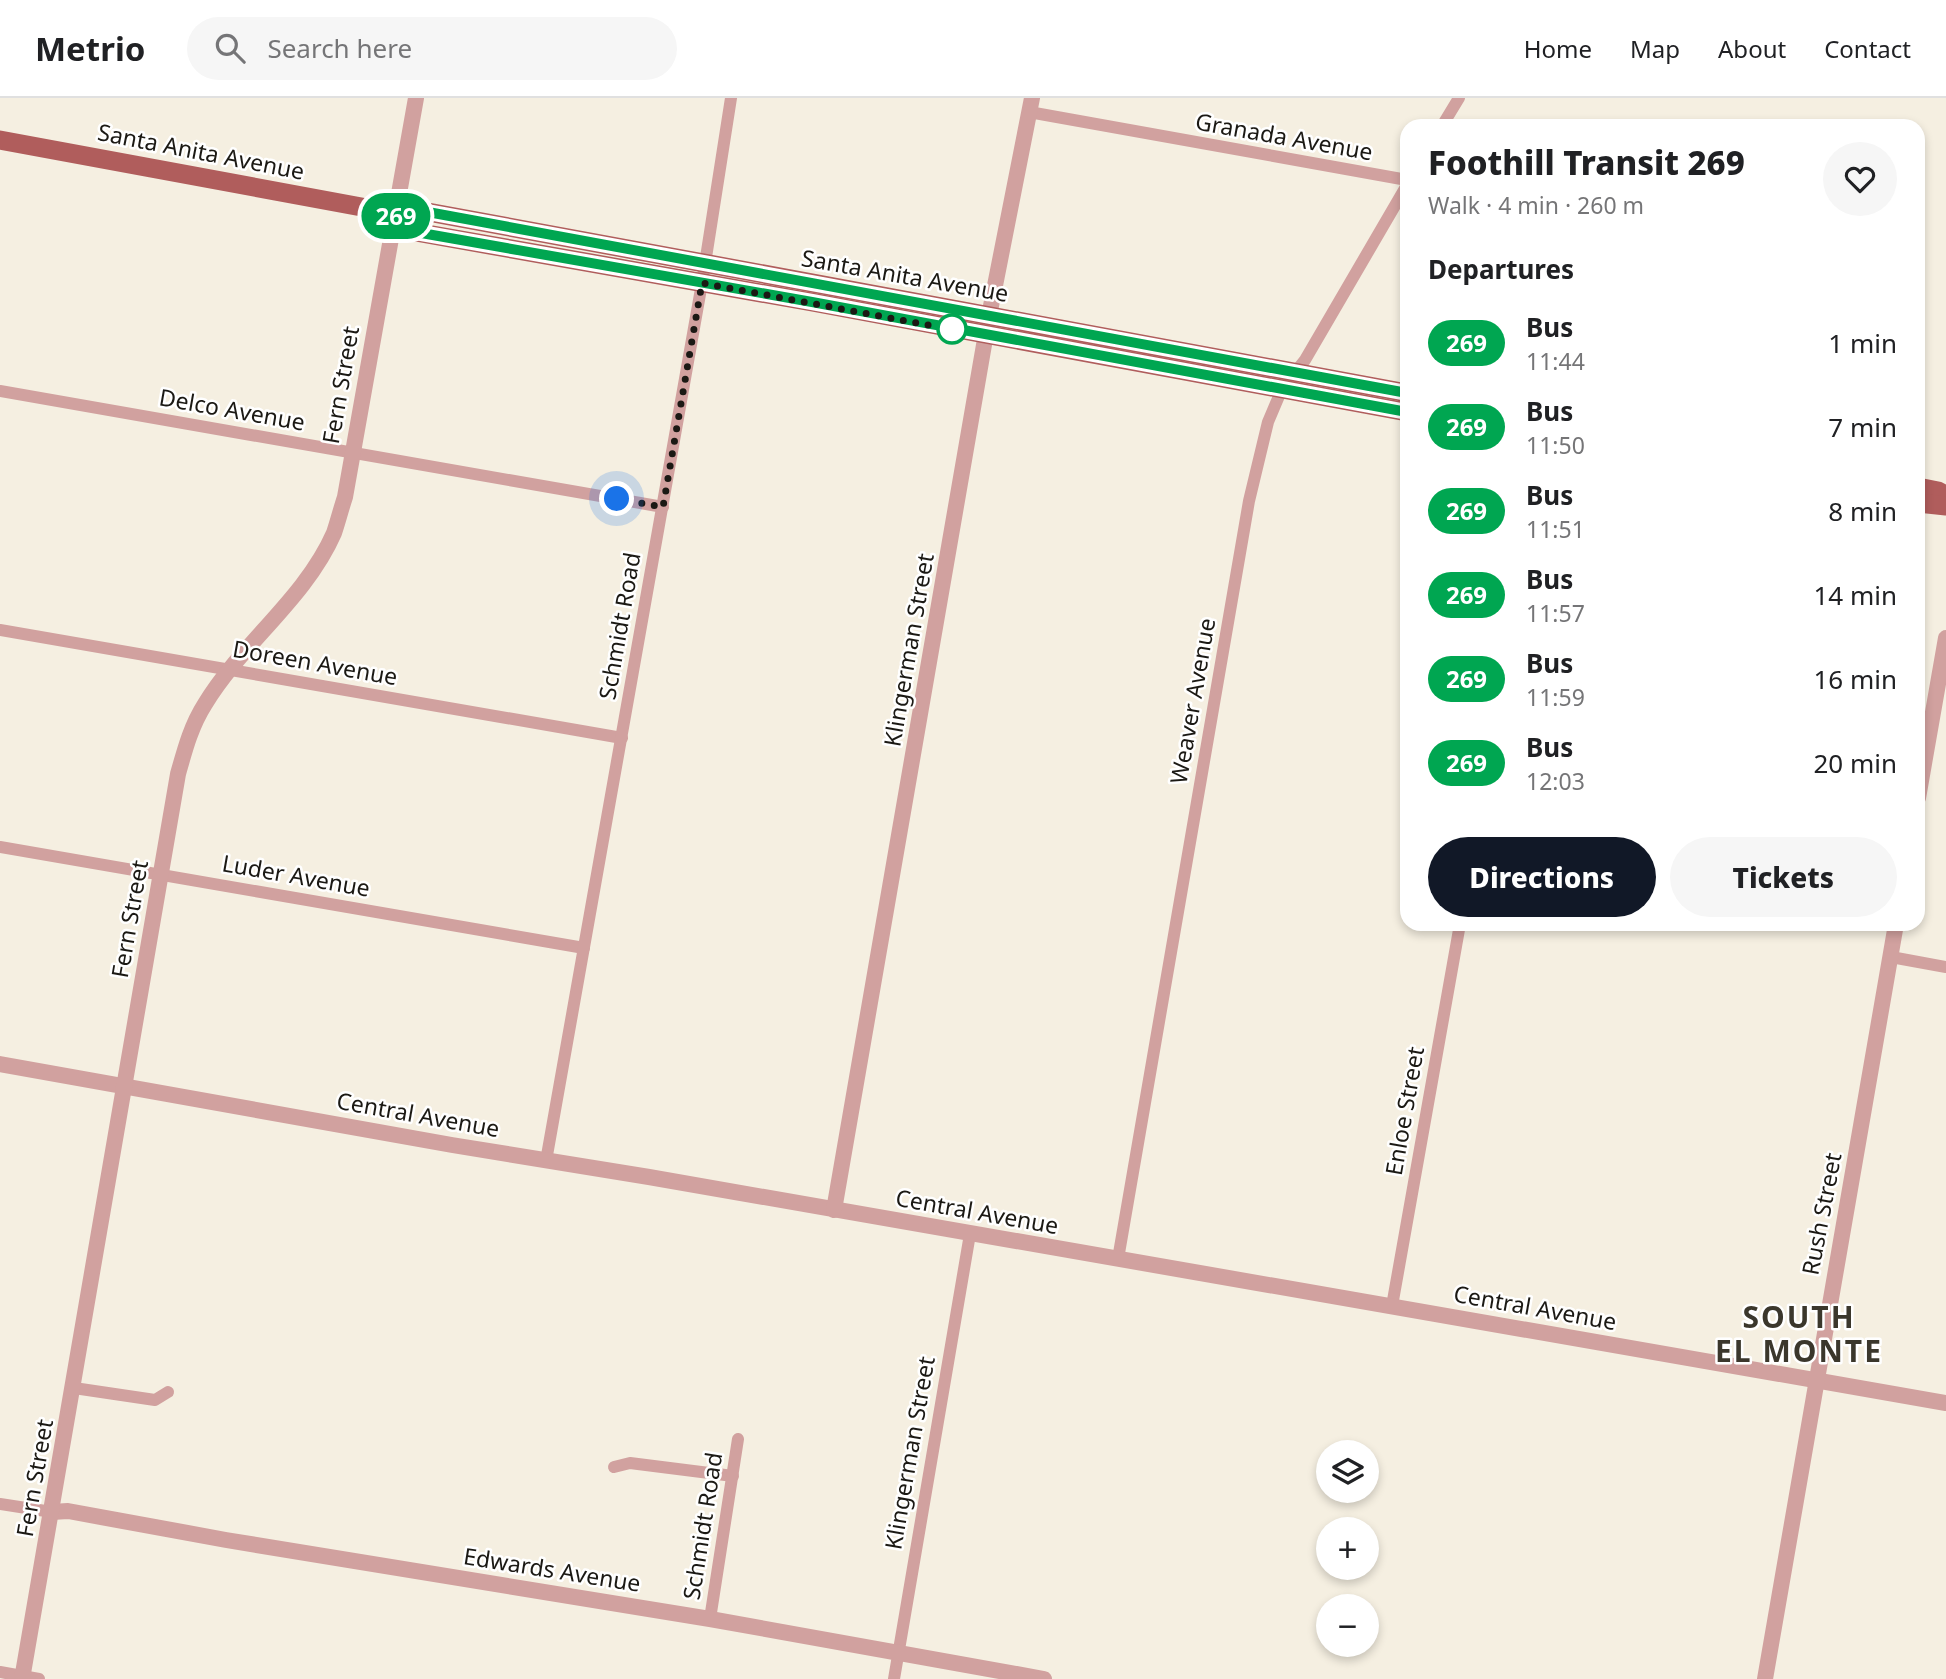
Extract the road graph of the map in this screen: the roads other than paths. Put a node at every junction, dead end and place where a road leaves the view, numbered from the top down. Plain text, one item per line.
1 (416, 98) edge
2 (732, 98) edge
3 (1459, 98) edge
4 (1031, 105) edge
5 (1446, 119) edge
6 (0, 140) edge
7 (1400, 182) edge
8 (1400, 195) edge
9 (394, 213) junction
10 (703, 274) junction
11 (989, 316) junction
12 (986, 336) junction
13 (1296, 372) junction
14 (1282, 389) junction
15 (0, 391) edge
16 (1400, 392) edge
17 (1400, 411) edge
18 (352, 453) junction
19 (1925, 489) edge
20 (1946, 495) edge
21 (1925, 504) edge
22 (1946, 506) edge
23 (663, 507) junction
24 (0, 630) edge
25 (1946, 638) edge
26 (230, 669) junction
27 (622, 738) junction
28 (1925, 758) edge
29 (0, 847) edge
30 (161, 874) junction
31 (1459, 931) edge
32 (1895, 931) edge
33 (584, 948) junction
34 (1891, 957) junction
35 (1946, 967) edge
36 (0, 1064) edge
37 (124, 1086) junction
38 (546, 1161) junction
39 (834, 1210) junction
40 (970, 1234) junction
41 (1118, 1259) junction
42 (1392, 1306) junction
43 (1816, 1381) junction
44 (74, 1388) junction
45 (168, 1392) dead end
46 (1946, 1403) edge
47 (738, 1439) dead end
48 (614, 1467) dead end
49 (733, 1476) junction
50 (0, 1504) edge
51 (52, 1512) junction
52 (710, 1619) junction
53 (898, 1654) junction
54 (0, 1672) edge
55 (28, 1678) edge
56 (894, 1679) edge
57 (1044, 1679) edge
58 (1765, 1679) edge

1 - 9 street, Fern Street
2 - 10 street, Schmidt Road
3 - 5 street
4 - 7 street, Granada Avenue
4 - 11 street, Klingerman Street
6 - 9 main road, Santa Anita Avenue
8 - 13 street, Weaver Avenue
9 - 10 main road, Santa Anita Avenue
9 - 18 street, Fern Street
10 - 11 main road, Santa Anita Avenue
10 - 12 main road, Santa Anita Avenue
10 - 23 street, Schmidt Road
11 - 12 street, Klingerman Street
11 - 13 main road, Santa Anita Avenue
12 - 14 main road, Santa Anita Avenue
12 - 39 street, Klingerman Street
13 - 14 street, Weaver Avenue
13 - 16 main road, Santa Anita Avenue
14 - 17 main road, Santa Anita Avenue
14 - 41 street, Weaver Avenue
15 - 18 street, Delco Avenue
18 - 23 street, Delco Avenue
18 - 26 street, Fern Street
19 - 20 main road
21 - 22 main road
23 - 27 street, Schmidt Road
24 - 26 street, Doreen Avenue
25 - 28 street
26 - 27 street, Doreen Avenue
26 - 30 street, Fern Street
27 - 33 street, Schmidt Road
29 - 30 street, Luder Avenue
30 - 33 street, Luder Avenue
30 - 37 street, Fern Street
31 - 42 street, Enloe Street
32 - 34 street, Rush Street
33 - 38 street, Schmidt Road
34 - 35 street
34 - 43 street, Rush Street
36 - 37 street, Central Avenue
37 - 38 street, Central Avenue
37 - 44 street, Fern Street
38 - 39 street, Central Avenue
39 - 40 street, Central Avenue
40 - 41 street, Central Avenue
40 - 53 street, Klingerman Street
41 - 42 street, Central Avenue
42 - 43 street, Central Avenue
43 - 46 street, Central Avenue
43 - 58 street, Rush Street
44 - 45 street
44 - 51 street, Fern Street
47 - 49 street, Schmidt Road
48 - 49 street
49 - 52 street, Schmidt Road
50 - 51 street
51 - 52 street, Edwards Avenue
51 - 55 street, Fern Street
52 - 53 street, Edwards Avenue
53 - 56 street, Klingerman Street
53 - 57 street, Edwards Avenue
54 - 55 street

